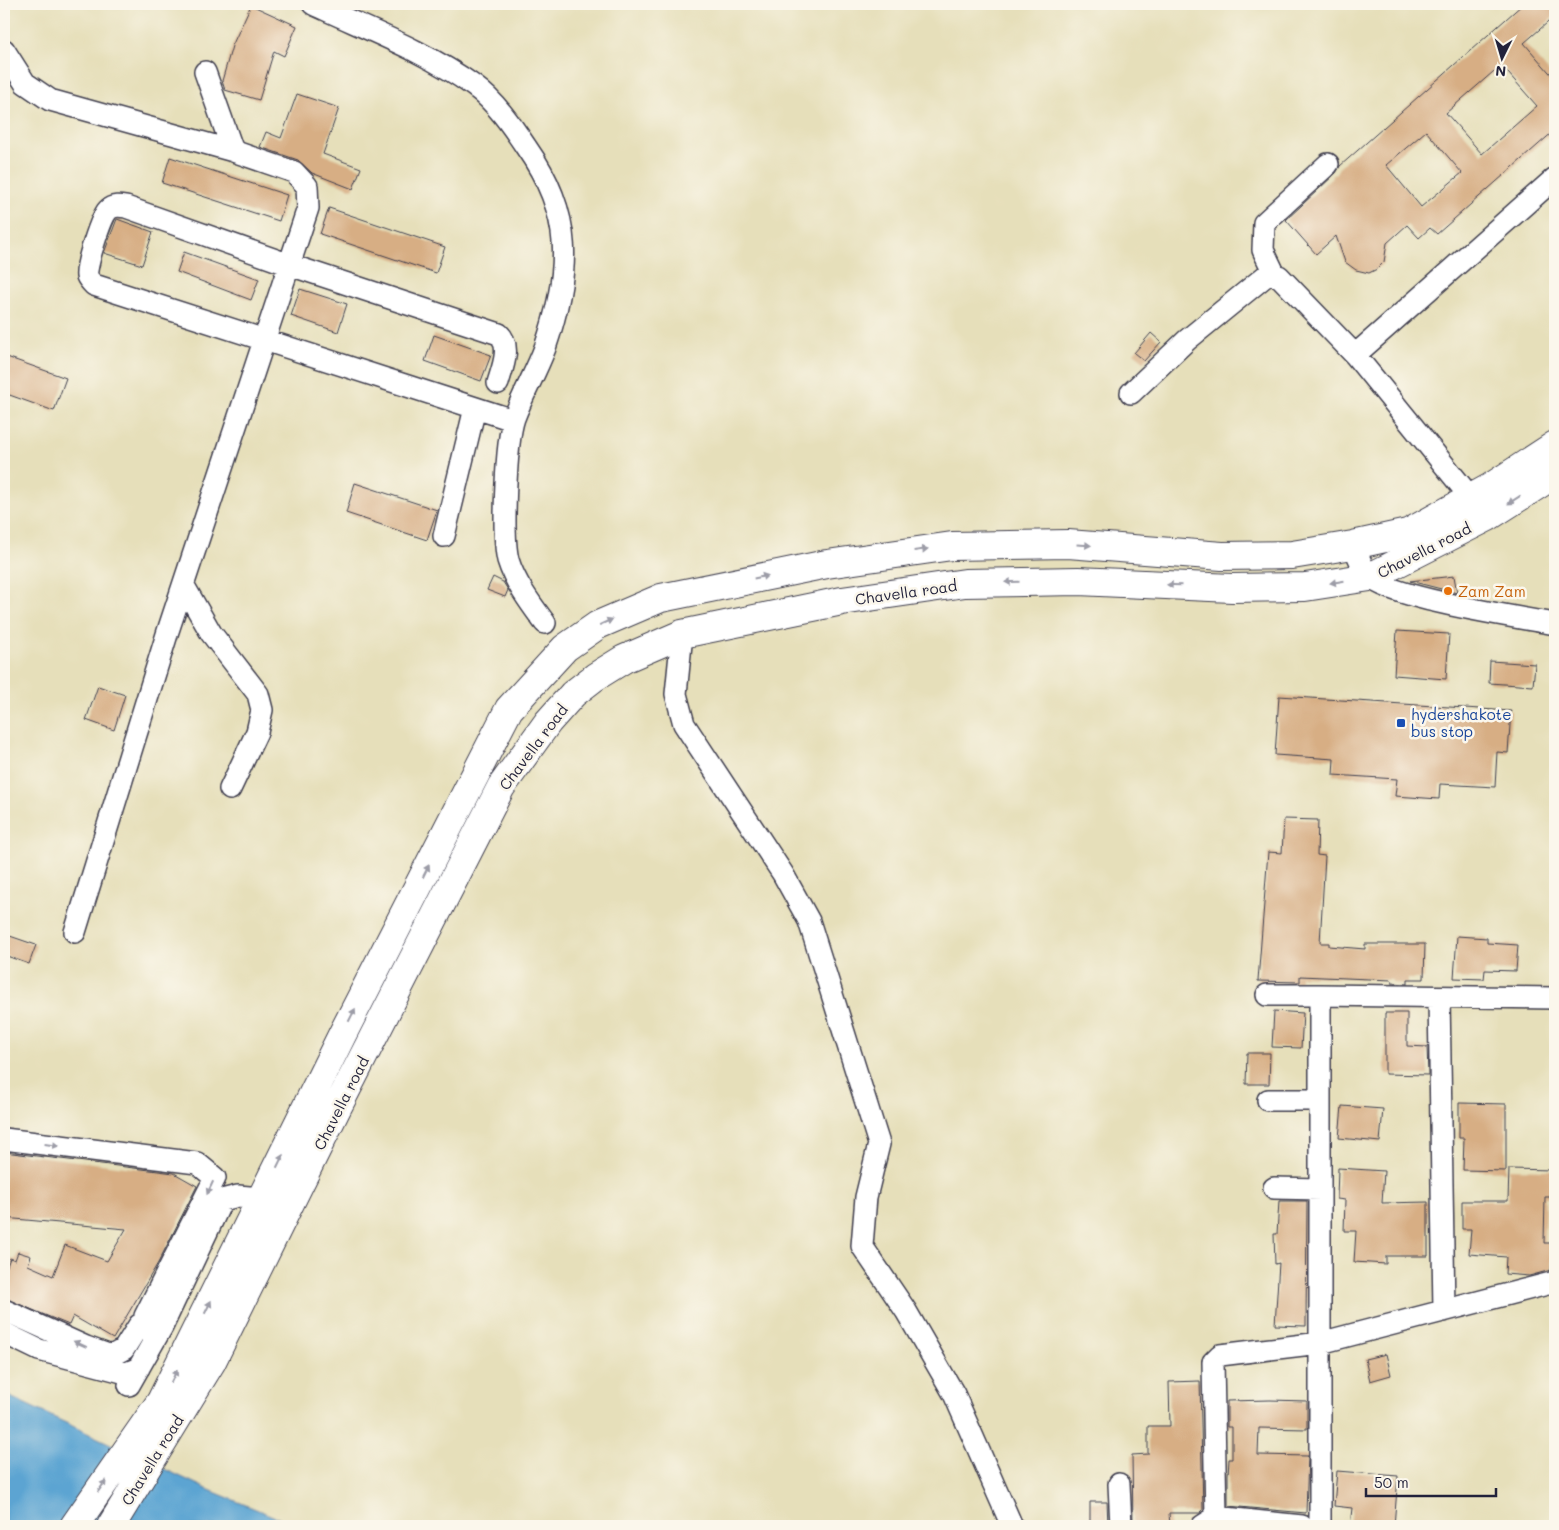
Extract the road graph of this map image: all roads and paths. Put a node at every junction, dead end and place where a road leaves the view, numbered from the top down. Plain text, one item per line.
1 (313, 4) edge
2 (4, 50) edge
3 (205, 72) dead end
4 (233, 151) junction
5 (1328, 164) dead end
6 (1555, 178) edge
7 (290, 265) junction
8 (1274, 273) junction
9 (266, 342) junction
10 (1355, 356) junction
11 (498, 383) dead end
12 (1131, 393) dead end
13 (475, 408) junction
14 (513, 420) junction
15 (1555, 445) edge
16 (1555, 474) edge
17 (1471, 498) junction
18 (444, 536) dead end
19 (1353, 545) junction
20 (1370, 577) junction
21 (184, 586) junction
22 (545, 623) dead end
23 (1555, 624) edge
24 (682, 634) junction
25 (230, 789) dead end
26 (75, 932) dead end
27 (1266, 995) dead end
28 (1320, 995) junction
29 (1439, 997) junction
30 (1555, 998) edge
31 (1268, 1100) dead end
32 (1320, 1100) junction
33 (4, 1139) edge
34 (1274, 1188) dead end
35 (1320, 1189) junction
36 (262, 1198) junction
37 (1555, 1282) edge
38 (4, 1310) edge
39 (1444, 1311) junction
40 (150, 1326) junction
41 (4, 1333) edge
42 (1320, 1343) junction
43 (124, 1349) junction
44 (137, 1370) junction
45 (1120, 1484) dead end
46 (1209, 1522) edge
47 (74, 1526) edge
48 (111, 1526) edge
49 (1012, 1526) edge
50 (1121, 1526) edge
51 (1302, 1526) edge
52 (1320, 1526) edge

1 - 14 street
2 - 4 street
3 - 4 street
4 - 7 street
5 - 8 street
6 - 10 street
7 - 9 street
7 - 9 street
7 - 11 street
8 - 10 street
8 - 12 street
9 - 13 street
9 - 21 street
10 - 17 street
13 - 14 street
13 - 18 street
14 - 22 street
15 - 17 highway, Chavella road
16 -> 20 highway, Chavella road
17 - 19 highway, Chavella road
19 - 20 street
36 -> 19 highway, Chavella road
20 - 23 street
20 -> 24 highway, Chavella road
21 - 25 street
21 - 26 street
24 - 48 highway, Chavella road
24 - 49 street
27 - 28 street
28 - 29 street
28 - 32 street
29 - 30 street
29 - 39 street
31 - 32 street
32 - 35 street
33 -> 40 street
34 - 35 street
35 - 42 street
36 - 40 street
47 -> 36 highway, Chavella road
37 - 39 street
43 -> 38 street
39 - 42 street
40 - 43 street
40 - 44 street
41 - 44 street
42 - 46 street
42 - 52 street
43 - 44 street
45 - 50 street
46 - 51 street

